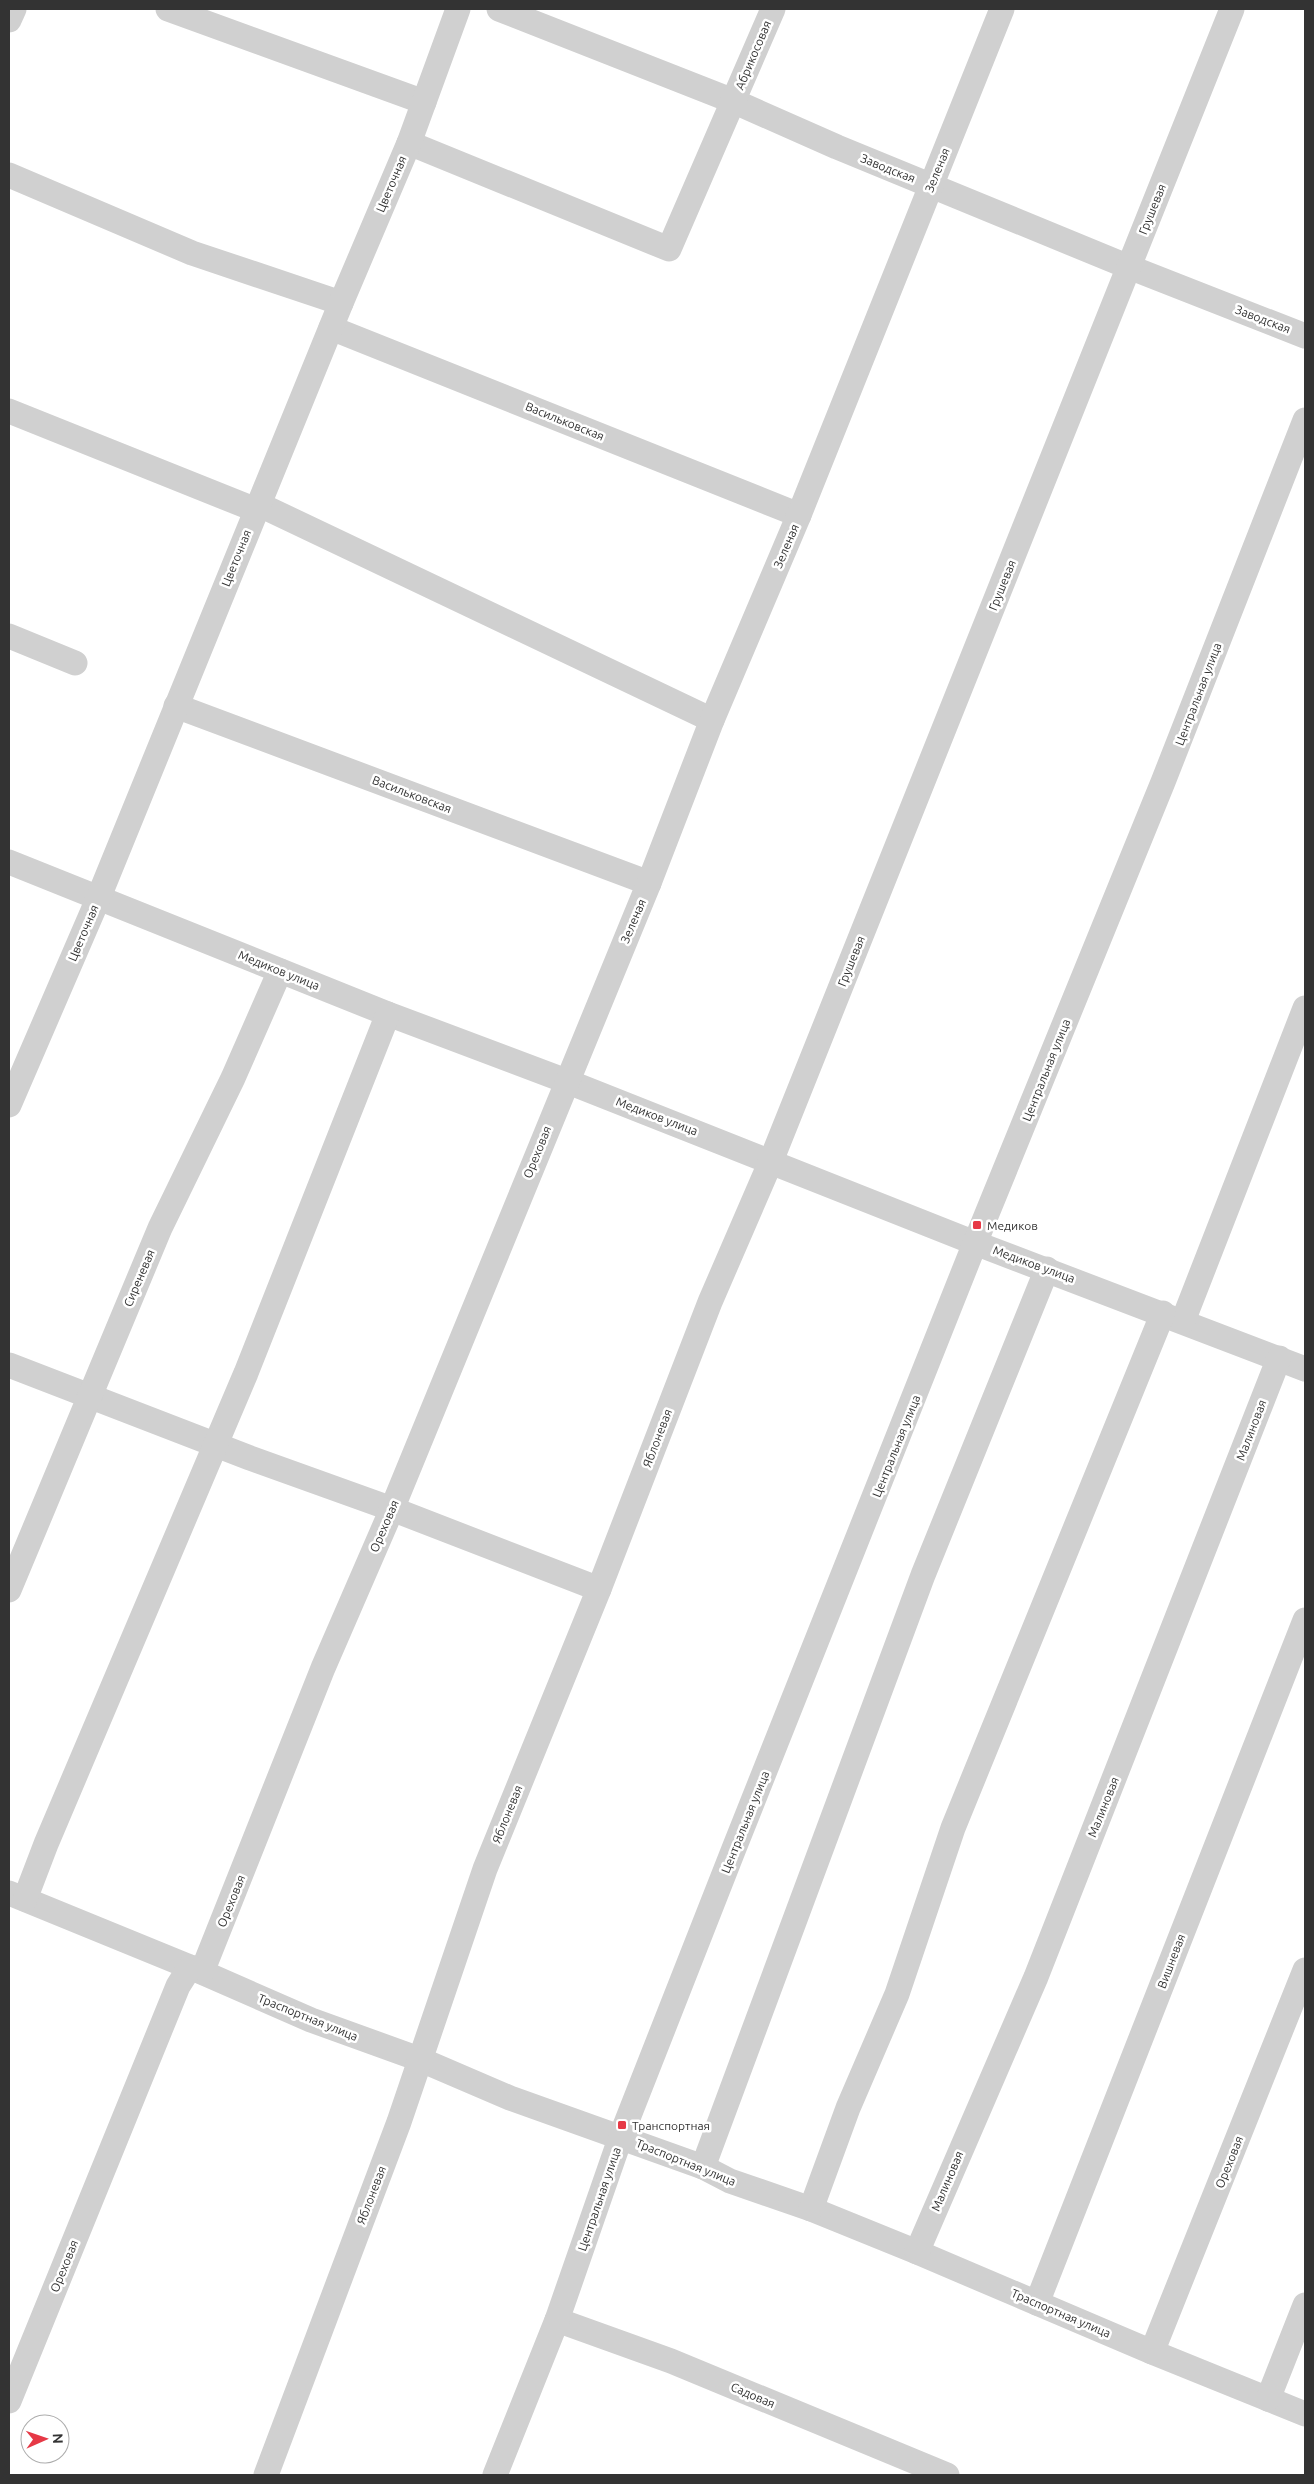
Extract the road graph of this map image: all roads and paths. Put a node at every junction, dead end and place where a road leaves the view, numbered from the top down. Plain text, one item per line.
1 (14, 9) edge
2 (168, 9) edge
3 (458, 9) edge
4 (499, 9) edge
5 (773, 9) edge
6 (1002, 9) edge
7 (1232, 9) edge
8 (9, 20) edge
9 (733, 101) junction
10 (424, 102) junction
11 (409, 143) junction
12 (9, 175) edge
13 (930, 185) junction
14 (1129, 267) junction
15 (341, 303) junction
16 (331, 328) junction
17 (1305, 336) edge
18 (9, 411) edge
19 (1305, 420) edge
20 (257, 507) junction
21 (799, 515) junction
22 (9, 636) edge
23 (75, 663) dead end
24 (176, 706) junction
25 (712, 720) junction
26 (9, 862) edge
27 (649, 883) junction
28 (98, 898) junction
29 (280, 971) junction
30 (1305, 1008) edge
31 (388, 1014) junction
32 (566, 1081) junction
33 (9, 1106) edge
34 (771, 1161) junction
35 (976, 1243) junction
36 (1047, 1269) junction
37 (1173, 1317) junction
38 (1279, 1358) junction
39 (9, 1365) edge
40 (1305, 1368) edge
41 (90, 1396) junction
42 (215, 1444) junction
43 (392, 1509) junction
44 (599, 1589) junction
45 (9, 1590) edge
46 (1305, 1620) edge
47 (17, 1896) edge
48 (196, 1970) junction
49 (1305, 1970) edge
50 (419, 2059) junction
51 (621, 2136) junction
52 (703, 2167) junction
53 (811, 2209) junction
54 (917, 2252) junction
55 (1037, 2303) junction
56 (1305, 2305) edge
57 (557, 2320) junction
58 (1152, 2352) junction
59 (1268, 2400) junction
60 (9, 2401) edge
61 (1305, 2414) edge
62 (266, 2475) edge
63 (495, 2475) edge
64 (947, 2475) edge

1 - 8 street
2 - 10 street
3 - 10 street, Цветочная
4 - 9 street, Заводская
5 - 9 street, Абрикосовая
6 - 13 street, Зеленая
7 - 14 street, Грушевая
9 - 11 street
9 - 13 street, Заводская
10 - 11 street, Цветочная
11 - 15 street, Цветочная
12 - 15 street
13 - 14 street, Заводская
13 - 21 street, Зеленая
14 - 17 street, Заводская
14 - 34 street, Грушевая
15 - 16 street, Цветочная
16 - 20 street, Цветочная
16 - 21 street, Васильковская
18 - 20 street
19 - 35 street, Центральная улица
20 - 24 street, Цветочная
20 - 25 street
21 - 25 street, Зеленая
22 - 23 street
24 - 27 street, Васильковская
24 - 28 street, Цветочная
25 - 27 street, Зеленая
26 - 28 street, Медиков улица
27 - 32 street, Зеленая
28 - 29 street, Медиков улица
28 - 33 street, Цветочная
29 - 31 street, Медиков улица
29 - 41 street, Сиреневая
30 - 37 street
31 - 32 street, Медиков улица
31 - 42 street
32 - 34 street, Медиков улица
32 - 43 street, Ореховая
34 - 35 street, Медиков улица
34 - 44 street, Яблоневая
35 - 36 street, Медиков улица
35 - 51 street, Центральная улица
36 - 37 street, Медиков улица
36 - 52 street
37 - 38 street, Медиков улица
37 - 53 street
38 - 40 street, Медиков улица
38 - 54 street, Малиновая
39 - 41 street
41 - 42 street
41 - 45 street, Сиреневая
42 - 43 street
42 - 47 street
43 - 44 street
43 - 48 street, Ореховая
44 - 50 street, Яблоневая
46 - 55 street, Вишневая
47 - 48 street, Траспортная улица
48 - 50 street, Траспортная улица
48 - 60 street, Ореховая
49 - 58 street, Ореховая
50 - 51 street, Траспортная улица
50 - 62 street, Яблоневая
51 - 52 street, Траспортная улица
51 - 57 street, Центральная улица
52 - 53 street, Траспортная улица
53 - 54 street, Траспортная улица
54 - 55 street, Траспортная улица
55 - 58 street, Траспортная улица
56 - 59 street
57 - 63 street, Центральная улица
57 - 64 street, Садовая
58 - 59 street, Траспортная улица
59 - 61 street, Траспортная улица

